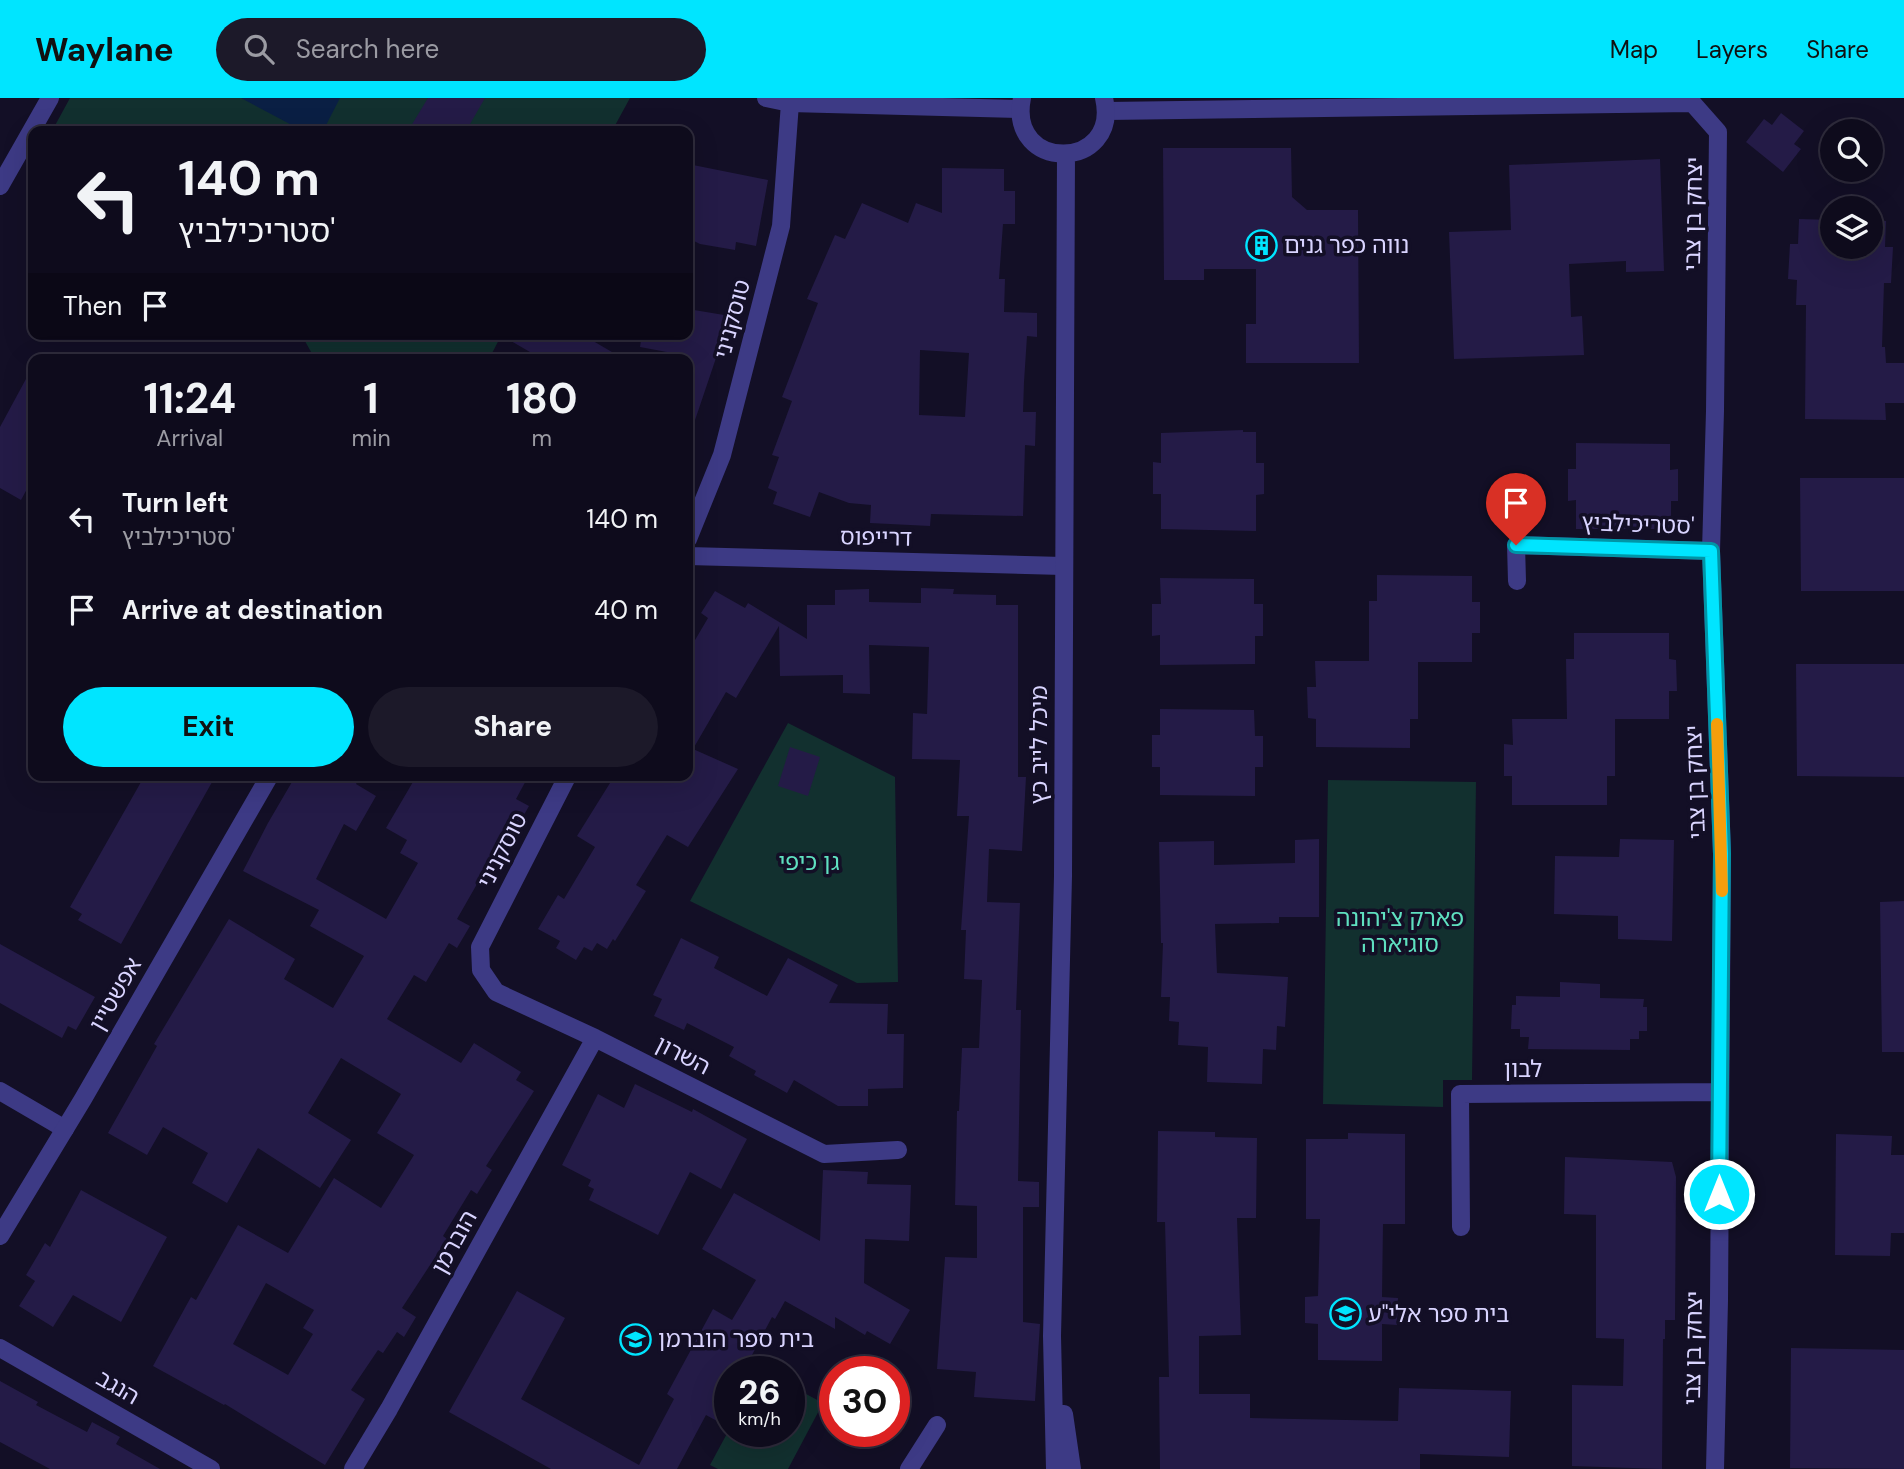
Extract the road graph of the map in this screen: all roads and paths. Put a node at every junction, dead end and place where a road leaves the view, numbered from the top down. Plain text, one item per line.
1 (50, 98) edge
2 (766, 98) edge
3 (1690, 101) edge
4 (790, 103) junction
5 (1021, 104) edge
6 (1105, 104) edge
7 (34, 126) edge
8 (28, 137) edge
9 (1066, 155) junction
10 (0, 186) edge
11 (693, 527) edge
12 (1711, 551) junction
13 (693, 556) edge
14 (1063, 566) junction
15 (1517, 582) dead end
16 (267, 781) edge
17 (565, 781) edge
18 (480, 947) joint
19 (594, 1038) junction
20 (0, 1091) edge
21 (1719, 1092) junction
22 (65, 1129) junction
23 (898, 1150) dead end
24 (1461, 1227) dead end
25 (0, 1236) edge
26 (1052, 1336) junction
27 (0, 1348) edge
28 (937, 1425) dead end
29 (211, 1469) edge
30 (353, 1469) edge
31 (909, 1469) edge
32 (1055, 1469) edge
33 (1072, 1469) edge
34 (1714, 1469) edge

1 - 7 street
2 - 4 street
3 - 6 street
3 - 12 street, יצחק בן צבי
4 - 5 street
4 - 11 street, טוסקניני
5 - 9 street
6 - 9 street
8 - 10 street
9 - 14 street, מיכל לייב כץ
12 - 15 street, סטריכילביץ'
12 - 21 street, יצחק בן צבי
13 - 14 street, דרייפוס
14 - 26 street, מיכל לייב כץ
16 - 22 street, אפשטיין
17 - 18 street, טוסקניני
18 - 19 street, השרון
19 - 23 street, השרון
19 - 30 street, הוברמן
20 - 22 street
21 - 24 street, לבון
21 - 34 street, יצחק בן צבי
22 - 25 street, אפשטיין
26 - 32 street, מיכל לייב כץ
26 - 33 street, מיכל לייב כץ
27 - 29 street, הנגב
28 - 31 street

